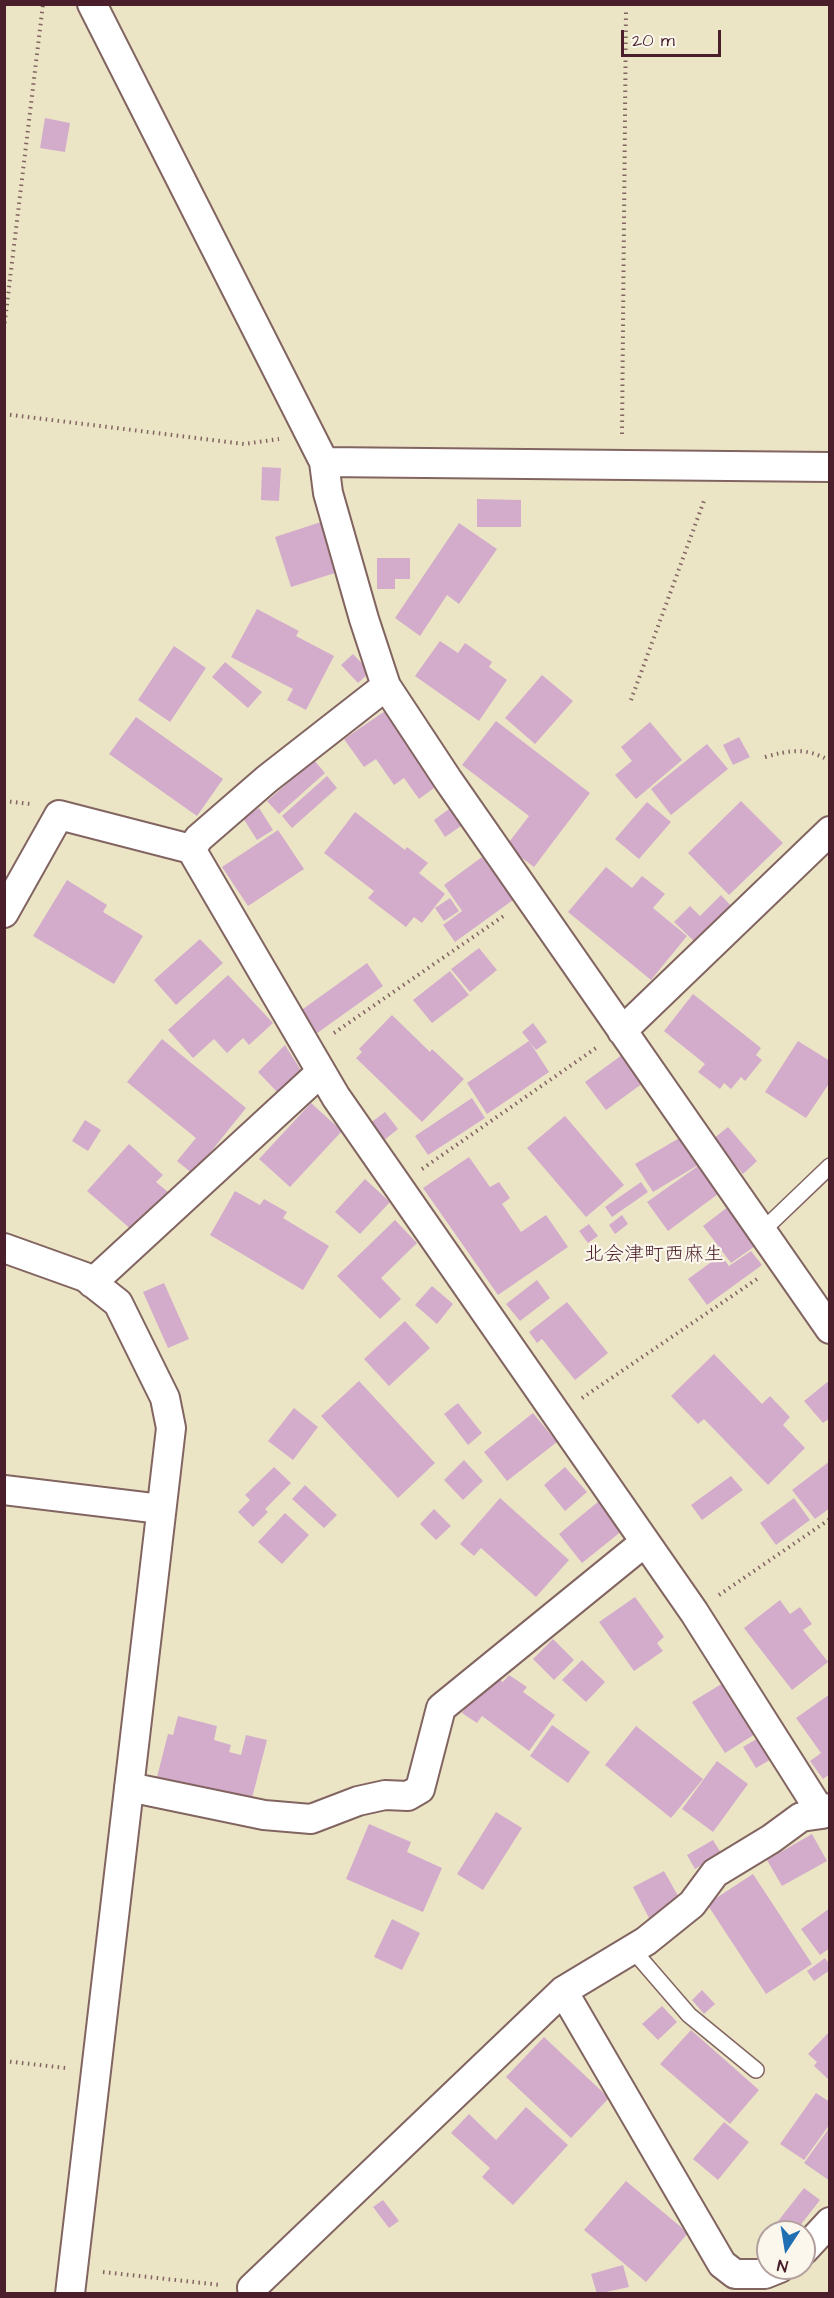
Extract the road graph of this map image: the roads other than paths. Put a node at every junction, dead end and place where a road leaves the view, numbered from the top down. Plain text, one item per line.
1 (92, 4) edge
2 (324, 462) junction
3 (830, 467) edge
4 (386, 686) junction
5 (830, 831) edge
6 (191, 849) junction
7 (4, 913) edge
8 (622, 1030) junction
9 (315, 1061) junction
10 (830, 1166) edge
11 (761, 1232) junction
12 (4, 1248) edge
13 (92, 1283) junction
14 (830, 1329) edge
15 (4, 1490) edge
16 (161, 1509) junction
17 (645, 1542) junction
18 (129, 1788) junction
19 (826, 1811) edge
20 (632, 1949) junction
21 (563, 1991) junction
22 (756, 2070) dead end
23 (830, 2222) edge
24 (816, 2237) edge
25 (756, 2274) edge
26 (71, 2281) edge
27 (253, 2291) edge

1 - 2 street
2 - 3 street
2 - 4 street
4 - 6 street
4 - 8 street
5 - 8 street
6 - 7 street
6 - 9 street
8 - 11 street
9 - 13 street
9 - 17 street
10 - 11 lane
11 - 14 street
12 - 13 street
13 - 16 street
15 - 16 street
16 - 18 street
17 - 18 street
17 - 19 street
18 - 26 street
19 - 20 street
20 - 21 street
20 - 22 lane
21 - 25 street
21 - 27 street
23 - 24 street

